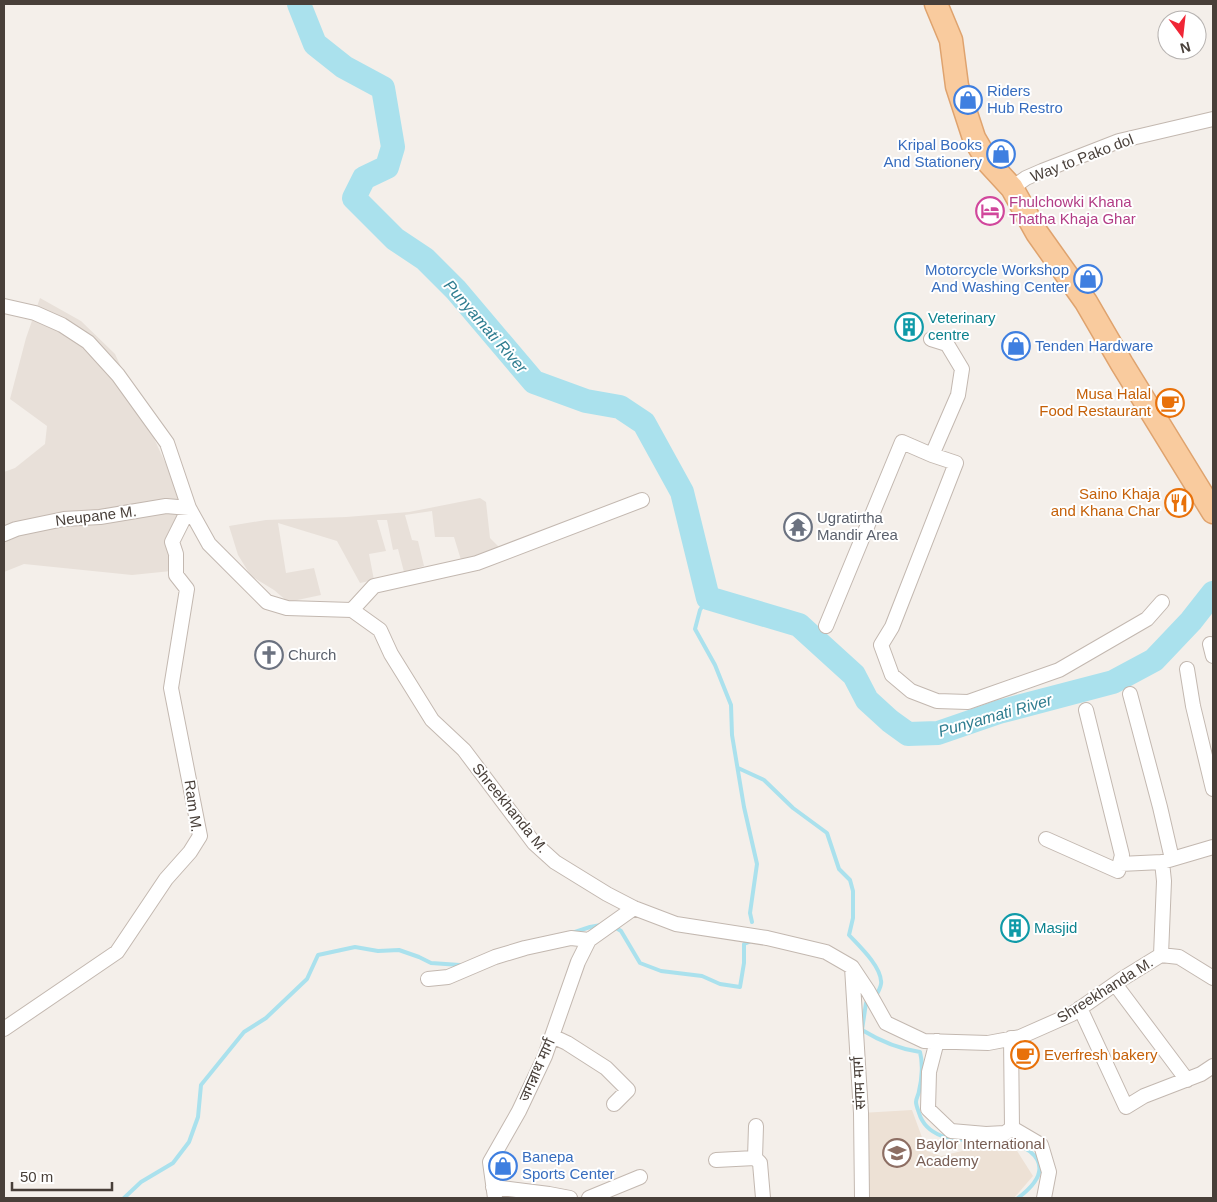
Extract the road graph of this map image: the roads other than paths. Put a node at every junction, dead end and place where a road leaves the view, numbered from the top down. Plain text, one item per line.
1 (936, 4) edge
2 (1213, 119) edge
3 (1012, 188) junction
4 (4, 306) edge
5 (931, 339) dead end
6 (932, 455) junction
7 (642, 500) dead end
8 (189, 508) junction
9 (1213, 512) edge
10 (4, 534) edge
11 (1162, 602) dead end
12 (352, 610) junction
13 (826, 626) dead end
14 (1187, 668) dead end
15 (1130, 694) dead end
16 (1086, 710) dead end
17 (1213, 789) edge
18 (1046, 839) dead end
19 (1213, 847) edge
20 (1167, 860) junction
21 (1120, 864) junction
22 (632, 910) junction
23 (595, 936) junction
24 (1161, 955) junction
25 (852, 968) junction
26 (1213, 978) edge
27 (428, 980) dead end
28 (1115, 984) junction
29 (1080, 1008) junction
30 (4, 1029) edge
31 (552, 1036) junction
32 (1011, 1038) junction
33 (937, 1041) junction
34 (1213, 1066) edge
35 (1188, 1080) junction
36 (614, 1104) dead end
37 (756, 1126) dead end
38 (1012, 1128) junction
39 (755, 1158) junction
40 (716, 1160) dead end
41 (640, 1177) dead end
42 (494, 1192) edge
43 (570, 1198) edge
44 (589, 1198) edge
45 (763, 1198) edge
46 (862, 1198) edge
47 (1044, 1198) edge

1 - 3 main road
2 - 3 street, Way to Pako dol
3 - 9 main road
4 - 8 street
5 - 6 street
6 - 11 street
6 - 13 street
7 - 12 street
8 - 10 street, Neupane M.
8 - 12 street
8 - 30 street, Ram M.
12 - 22 street, Shreekhanda M.
14 - 17 street
15 - 20 street
16 - 21 street
18 - 21 street
19 - 20 street
20 - 21 street
20 - 24 street
22 - 23 street
22 - 25 street, Shreekhanda M.
23 - 27 street
23 - 31 street, जगन्नाथ मार्ग
24 - 26 street, Shreekhanda M.
24 - 28 street, Shreekhanda M.
25 - 33 street, Shreekhanda M.
25 - 46 street, संगम मार्ग
28 - 29 street, Shreekhanda M.
28 - 35 street
29 - 32 street, Shreekhanda M.
29 - 35 street
31 - 36 street
31 - 42 street, जगन्नाथ मार्ग
32 - 33 street, Shreekhanda M.
32 - 38 street
33 - 38 street
34 - 35 street
37 - 39 street
38 - 47 street
39 - 40 street
39 - 45 street
41 - 44 street
42 - 43 street

